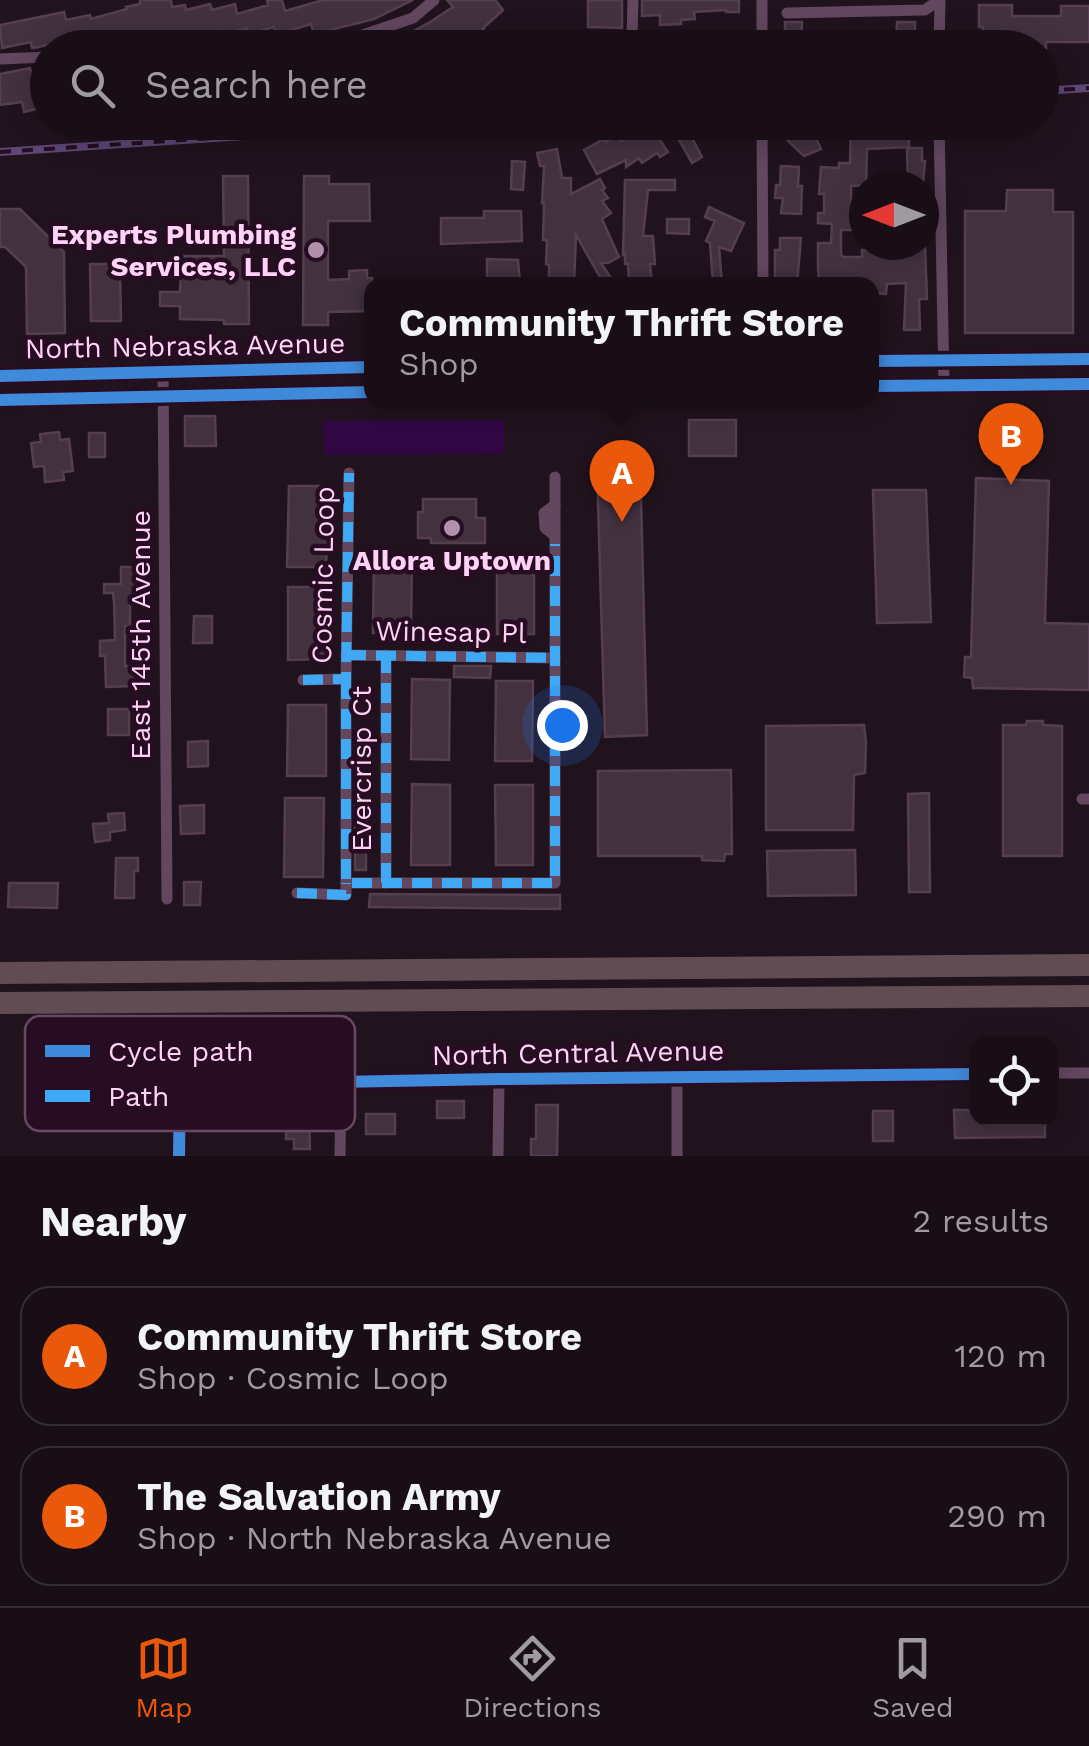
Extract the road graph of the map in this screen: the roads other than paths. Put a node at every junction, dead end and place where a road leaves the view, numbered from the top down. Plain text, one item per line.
1 (434, 0) edge
2 (633, 0) edge
3 (762, 0) edge
4 (939, 0) edge
5 (920, 5) edge
6 (788, 13) dead end
7 (378, 30) edge
8 (632, 30) edge
9 (762, 30) edge
10 (939, 30) edge
11 (30, 58) edge
12 (0, 59) edge
13 (762, 140) edge
14 (938, 140) edge
15 (763, 277) edge
16 (1089, 359) edge
17 (944, 360) junction
18 (966, 360) junction
19 (879, 361) edge
20 (364, 367) edge
21 (163, 372) junction
22 (0, 376) edge
23 (1089, 384) edge
24 (944, 385) junction
25 (966, 385) junction
26 (879, 386) edge
27 (364, 392) edge
28 (163, 396) junction
29 (0, 400) edge
30 (349, 472) dead end
31 (554, 477) dead end
32 (346, 655) junction
33 (386, 656) junction
34 (555, 658) junction
35 (346, 678) junction
36 (303, 680) dead end
37 (346, 883) junction
38 (386, 883) junction
39 (297, 893) dead end
40 (167, 899) dead end
41 (1089, 965) edge
42 (0, 973) edge
43 (1089, 996) edge
44 (0, 1003) edge
45 (1059, 1073) edge
46 (1089, 1073) edge
47 (969, 1074) edge
48 (678, 1077) junction
49 (499, 1078) junction
50 (355, 1082) edge
51 (179, 1131) edge
52 (340, 1131) edge
53 (179, 1156) edge
54 (340, 1156) edge
55 (498, 1156) edge
56 (677, 1156) edge

1 - 7 street
2 - 8 street
3 - 9 street
4 - 5 street
4 - 10 street
5 - 6 street
11 - 12 street
13 - 15 street
14 - 17 street
16 - 18 main road
17 - 18 main road
17 - 19 main road
17 - 24 street
18 - 25 main road
20 - 21 main road, North Nebraska Avenue
21 - 22 main road, North Nebraska Avenue
21 - 28 street, East 145th Avenue
23 - 25 main road
24 - 25 main road
24 - 26 main road
27 - 28 main road, North Nebraska Avenue
28 - 29 main road, North Nebraska Avenue
28 - 40 street, East 145th Avenue
30 - 32 street, Cosmic Loop
31 - 34 street
32 - 33 street, Winesap Pl
32 - 35 street, Cosmic Loop
33 - 34 street, Winesap Pl
33 - 38 street, Evercrisp Ct
34 - 38 street
35 - 36 street, Cosmic Loop
35 - 37 street, Cosmic Loop
37 - 38 street
37 - 39 street
41 - 42 highway
43 - 44 highway
45 - 46 street
47 - 48 street, North Central Avenue
48 - 49 street, North Central Avenue
48 - 56 street
49 - 50 street, North Central Avenue
49 - 55 street
51 - 53 street, North Central Avenue
52 - 54 street

